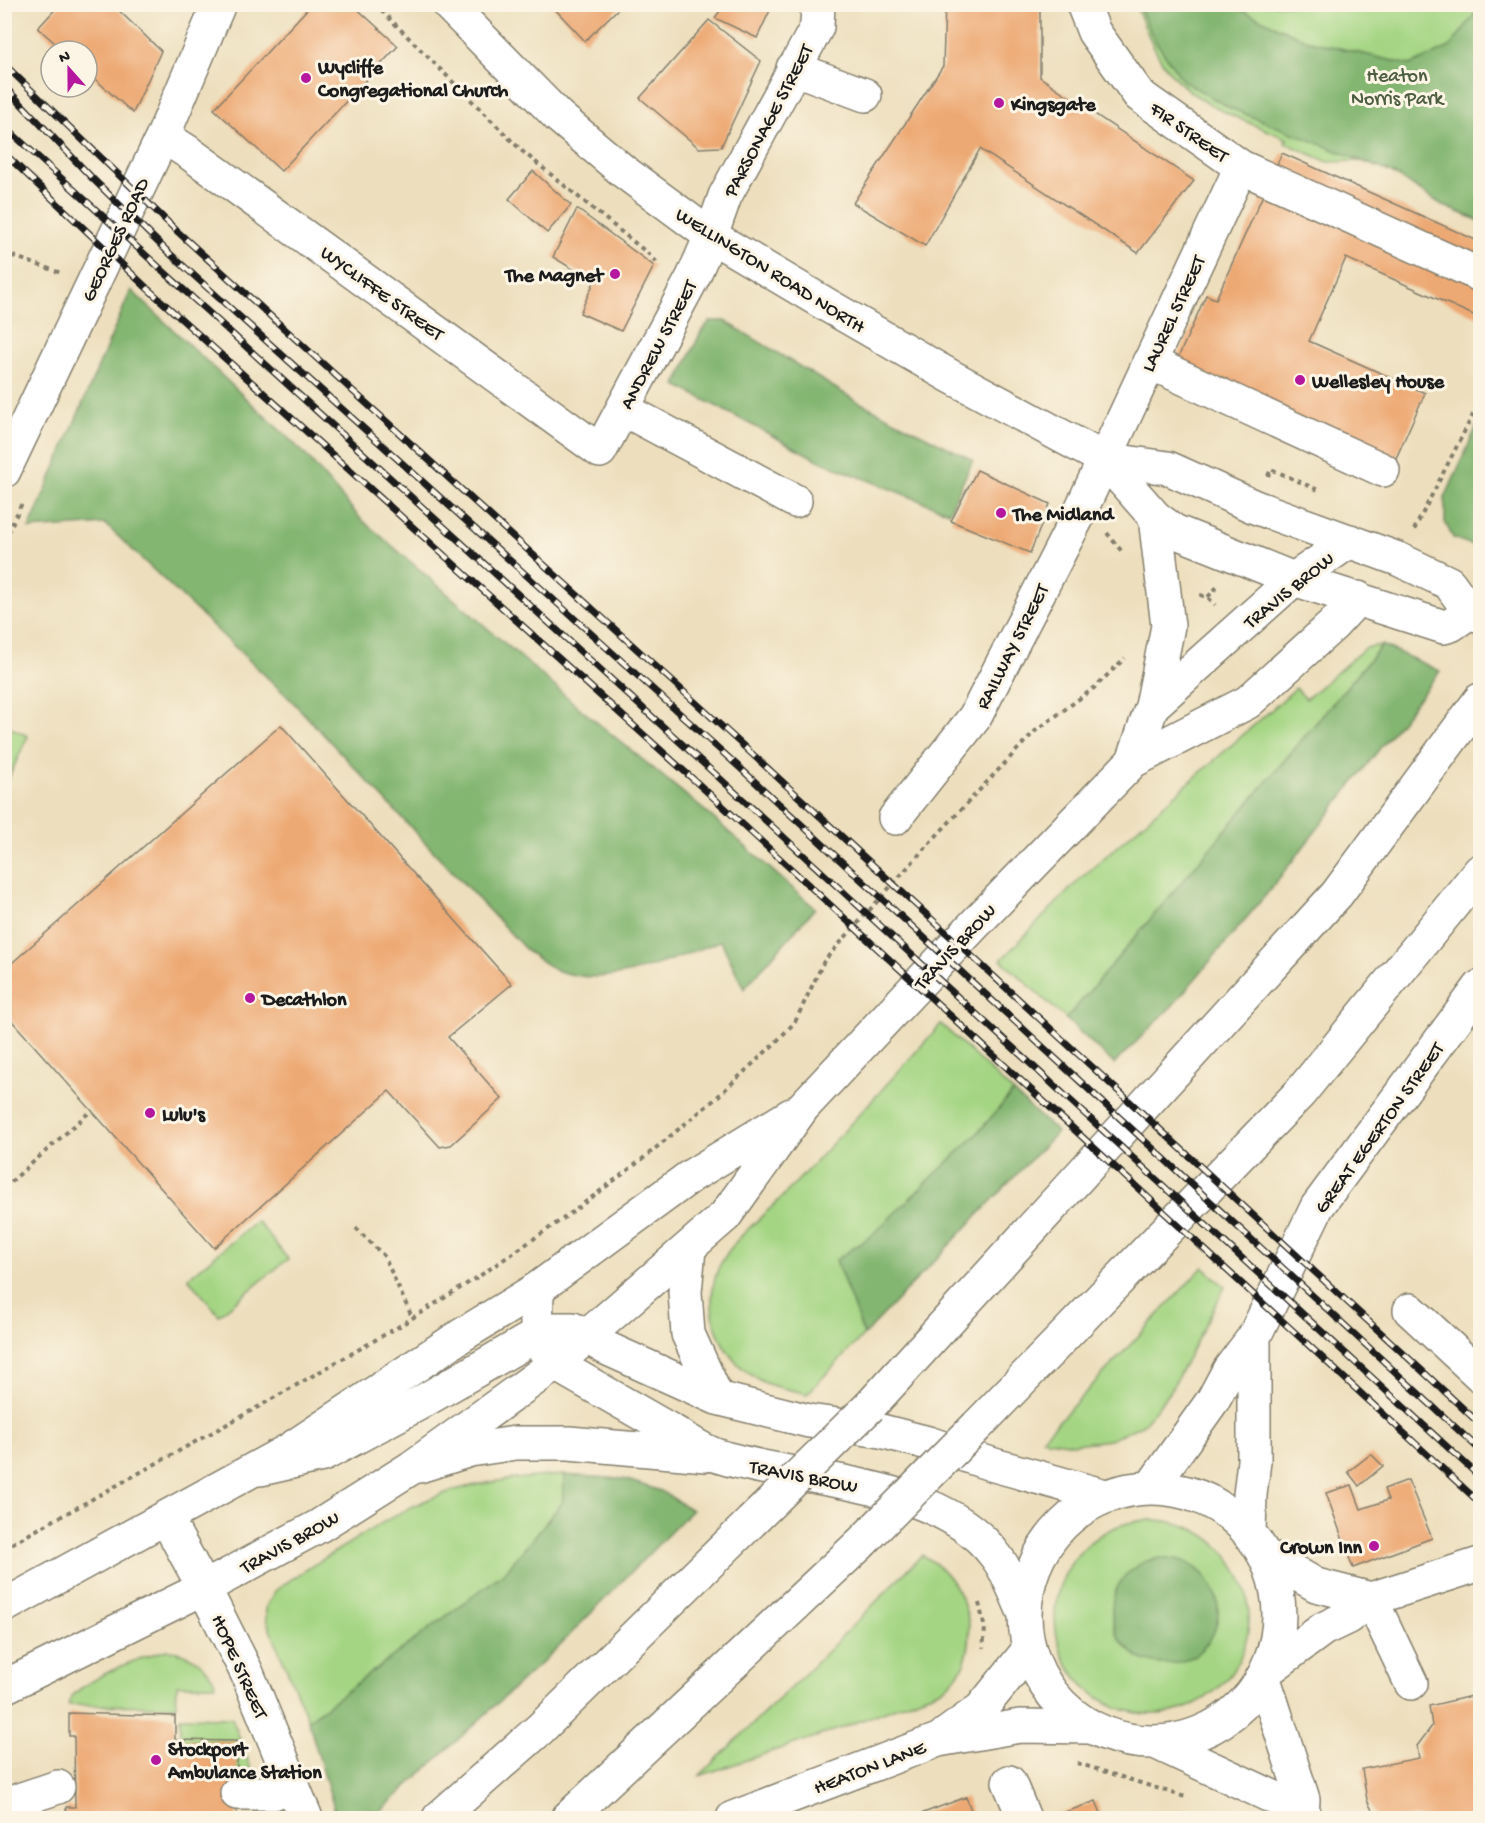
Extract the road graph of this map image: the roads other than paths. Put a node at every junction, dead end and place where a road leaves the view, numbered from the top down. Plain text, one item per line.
1 (219, 4) edge
2 (448, 4) edge
3 (818, 4) edge
4 (1083, 4) edge
5 (794, 68) junction
6 (865, 95) dead end
7 (163, 136) junction
8 (1240, 167) junction
9 (711, 236) junction
10 (1480, 275) edge
11 (1149, 362) junction
12 (623, 409) junction
13 (600, 451) joint
14 (1104, 459) junction
15 (1383, 470) dead end
16 (4, 471) edge
17 (795, 501) dead end
18 (1155, 517) junction
19 (1350, 541) junction
20 (1294, 579) junction
21 (1358, 598) junction
22 (1475, 614) edge
23 (1480, 700) edge
24 (1152, 706) junction
25 (1133, 761) junction
26 (895, 818) dead end
27 (1480, 871) edge
28 (1480, 987) edge
29 (803, 1107) junction
30 (689, 1249) junction
31 (537, 1289) junction
32 (1410, 1310) dead end
33 (537, 1335) junction
34 (1254, 1336) junction
35 (588, 1337) junction
36 (555, 1364) junction
37 (1480, 1375) edge
38 (717, 1398) junction
39 (717, 1456) junction
40 (411, 1468) junction
41 (250, 1472) junction
42 (1152, 1486) junction
43 (1105, 1496) junction
44 (166, 1518) junction
45 (1257, 1545) junction
46 (1480, 1564) edge
47 (204, 1587) junction
48 (1371, 1599) junction
49 (4, 1606) edge
50 (1024, 1612) junction
51 (1027, 1652) junction
52 (1269, 1674) junction
53 (1411, 1683) dead end
54 (4, 1687) edge
55 (1089, 1727) junction
56 (938, 1740) junction
57 (1155, 1742) junction
58 (1009, 1782) dead end
59 (293, 1786) junction
60 (58, 1787) dead end
61 (237, 1793) dead end
62 (4, 1805) edge
63 (1302, 1817) edge
64 (306, 1818) edge
65 (439, 1818) edge
66 (568, 1818) edge
67 (733, 1818) edge
68 (1024, 1818) edge

1 - 7 main road, GEORGES ROAD
2 - 9 main road, WELLINGTON ROAD NORTH
3 - 5 main road, PARSONAGE STREET
4 - 8 main road, FIR STREET
5 - 6 main road
5 - 9 main road, PARSONAGE STREET
7 - 13 main road, WYCLIFFE STREET
7 - 16 main road, GEORGES ROAD
8 - 10 main road, FIR STREET
8 - 11 main road, LAUREL STREET
9 - 12 main road, ANDREW STREET
9 - 14 main road, WELLINGTON ROAD NORTH
11 - 14 main road, LAUREL STREET
11 - 15 main road
12 - 13 main road, ANDREW STREET
12 - 17 main road
14 - 18 main road, WELLINGTON ROAD NORTH
14 - 19 main road, WELLINGTON ROAD NORTH
14 - 26 main road, RAILWAY STREET
18 - 20 main road, WELLINGTON ROAD NORTH
18 - 24 main road
19 - 20 main road, TRAVIS BROW
19 - 21 main road, TRAVIS BROW
19 - 22 main road, WELLINGTON ROAD NORTH
20 - 21 main road, WELLINGTON ROAD NORTH
20 - 24 main road, TRAVIS BROW
21 - 22 main road, WELLINGTON ROAD NORTH
21 - 25 main road, TRAVIS BROW
23 - 65 main road, bridge
24 - 25 main road, TRAVIS BROW
25 - 29 main road, TRAVIS BROW
27 - 66 main road, bridge
28 - 34 main road, GREAT EGERTON STREET
29 - 30 main road, TRAVIS BROW
29 - 31 main road, TRAVIS BROW
30 - 35 main road, TRAVIS BROW
30 - 38 main road
31 - 33 main road
31 - 41 main road, TRAVIS BROW
32 - 37 main road
33 - 35 main road
33 - 36 main road, TRAVIS BROW
33 - 41 main road
34 - 42 main road, GREAT EGERTON STREET
34 - 45 main road, GREAT EGERTON STREET
35 - 36 main road, TRAVIS BROW
35 - 38 main road
36 - 39 main road, TRAVIS BROW
36 - 40 main road, TRAVIS BROW
38 - 43 main road
39 - 40 main road
39 - 50 main road, TRAVIS BROW
40 - 47 main road, TRAVIS BROW
41 - 44 main road, TRAVIS BROW
42 - 43 main road
42 - 45 main road
43 - 50 main road
44 - 47 main road, HOPE STREET
44 - 49 main road, TRAVIS BROW
45 - 48 main road
45 - 52 main road, GREAT EGERTON STREET
46 - 48 main road
47 - 54 main road, TRAVIS BROW
47 - 59 main road, HOPE STREET
48 - 52 main road
48 - 53 main road
50 - 51 main road
51 - 55 main road
51 - 56 main road, HEATON LANE
52 - 57 main road
52 - 63 main road
55 - 56 main road, HEATON LANE
55 - 57 main road
56 - 67 main road, HEATON LANE
57 - 63 main road
58 - 68 main road
59 - 61 main road
59 - 64 main road, HOPE STREET
60 - 62 main road

